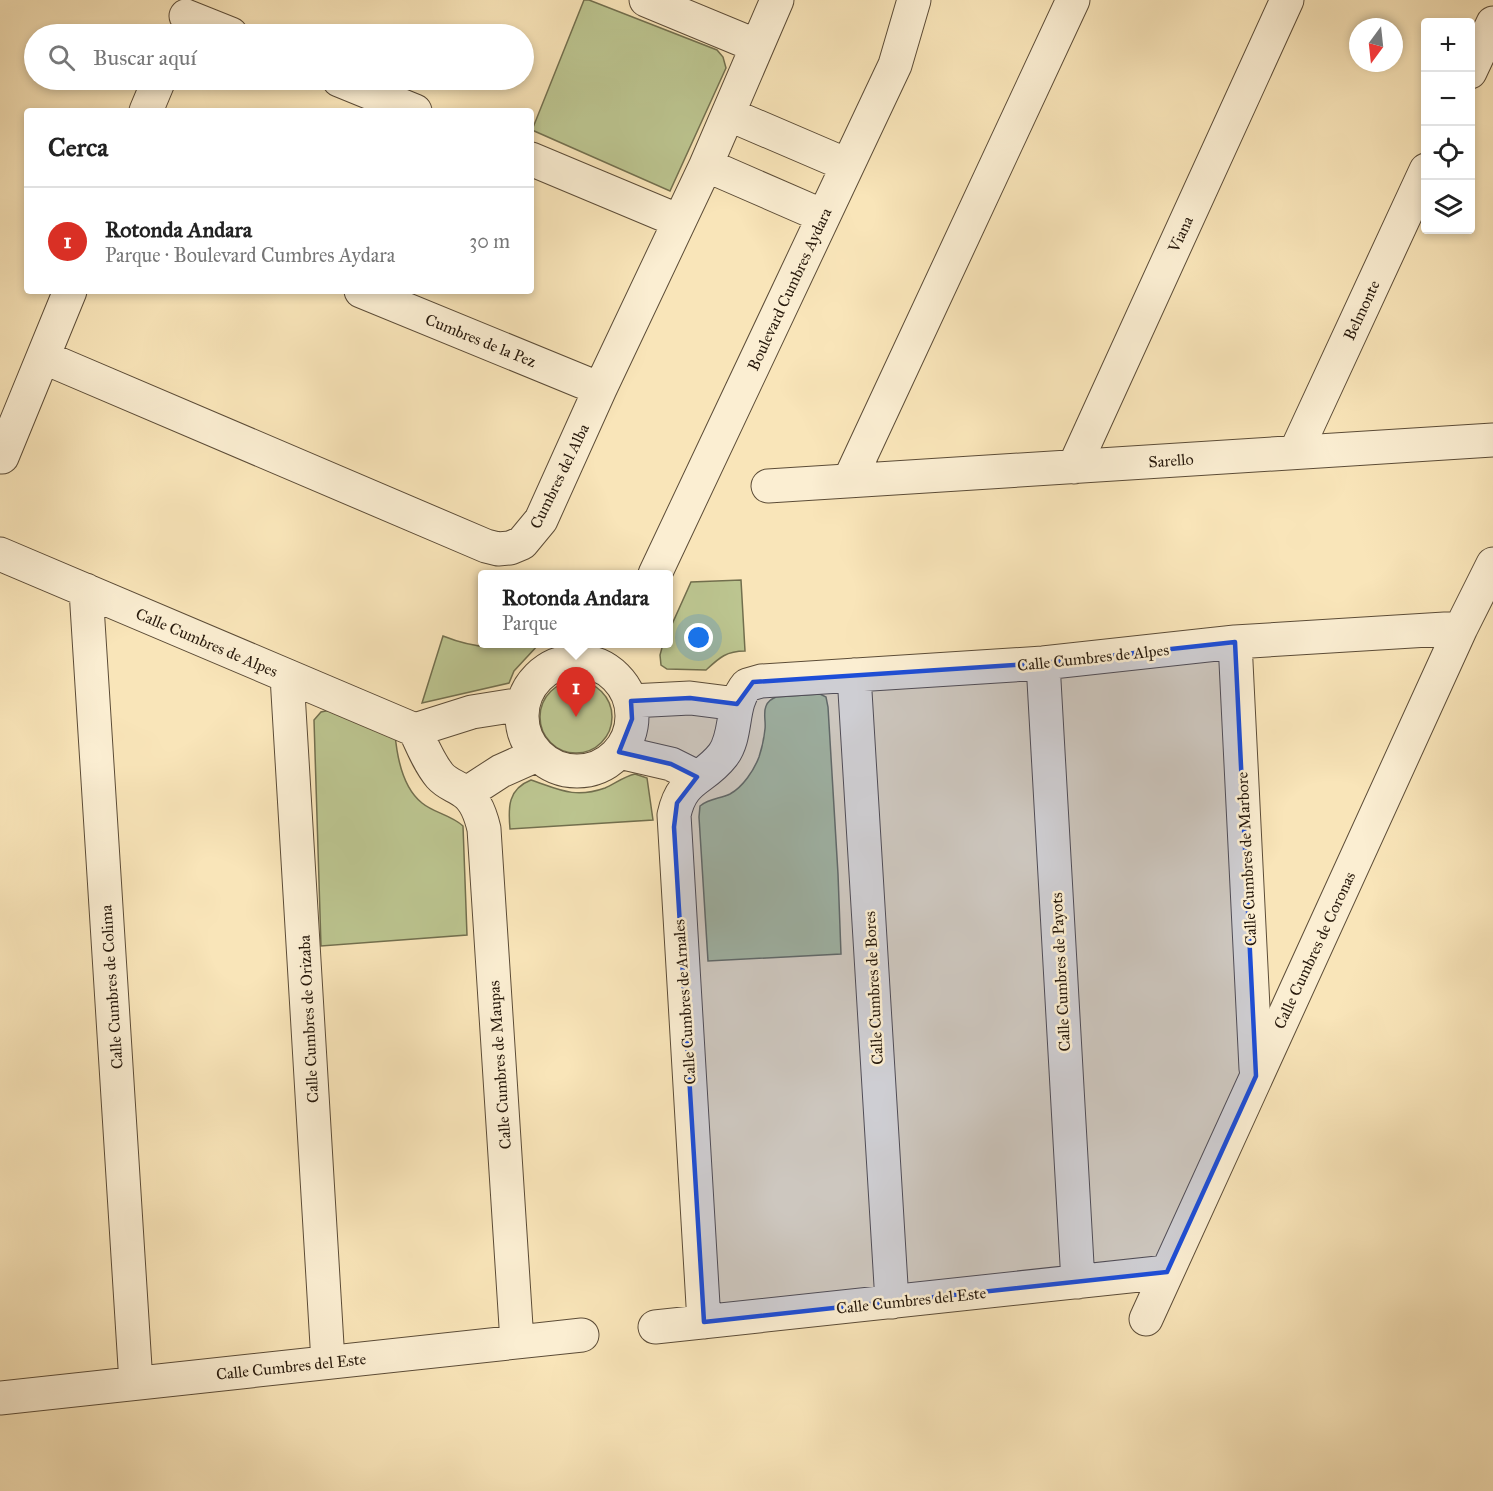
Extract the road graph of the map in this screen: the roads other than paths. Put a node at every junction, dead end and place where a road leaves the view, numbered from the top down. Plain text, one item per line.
1 (646, 0) edge
2 (777, 0) edge
3 (914, 0) edge
4 (1073, 0) edge
5 (1287, 0) edge
6 (185, 17) edge
7 (1493, 23) edge
8 (204, 24) edge
9 (757, 46) junction
10 (1475, 61) edge
11 (155, 90) edge
12 (364, 90) edge
13 (147, 108) edge
14 (408, 108) edge
15 (728, 114) junction
16 (534, 160) edge
17 (706, 165) junction
18 (847, 165) junction
19 (1421, 179) edge
20 (823, 216) junction
21 (680, 220) junction
22 (69, 294) edge
23 (369, 294) edge
24 (43, 357) junction
25 (600, 389) junction
26 (1493, 440) edge
27 (1296, 451) junction
28 (2, 457) dead end
29 (1074, 467) junction
30 (849, 481) junction
31 (768, 486) dead end
32 (0, 554) edge
33 (1493, 564) edge
34 (657, 570) edge
35 (86, 590) junction
36 (1461, 628) junction
37 (1235, 642) junction
38 (610, 654) edge
39 (1043, 663) junction
40 (854, 675) junction
41 (288, 676) junction
42 (631, 701) junction
43 (522, 704) junction
44 (737, 704) junction
45 (415, 730) junction
46 (619, 752) junction
47 (537, 755) junction
48 (697, 777) junction
49 (467, 793) junction
50 (1256, 1076) junction
51 (1167, 1272) junction
52 (1078, 1282) junction
53 (892, 1302) junction
54 (1146, 1320) dead end
55 (704, 1322) junction
56 (655, 1327) dead end
57 (582, 1335) dead end
58 (517, 1342) junction
59 (328, 1362) junction
60 (136, 1383) junction
61 (0, 1398) edge

1 - 9 street
2 - 9 street, Cumbres del Alba
3 - 18 street, Boulevard Cumbres Aydara
4 - 30 street
5 - 29 street, Viana
6 - 8 street
7 - 10 street
9 - 15 street, Cumbres del Alba
11 - 13 street
12 - 14 street
15 - 17 street, Cumbres del Alba
15 - 18 street
16 - 21 street
17 - 20 street
17 - 21 street, Cumbres del Alba
18 - 20 street, Boulevard Cumbres Aydara
19 - 27 street, Belmonte
20 - 34 street, Boulevard Cumbres Aydara
21 - 25 street, Cumbres del Alba
22 - 24 street
23 - 25 street, Cumbres de la Pez
24 - 25 street, Cumbres del Alba
24 - 28 street
26 - 27 street, Sarello
27 - 29 street, Sarello
29 - 30 street, Sarello
30 - 31 street, Sarello
32 - 35 street, Calle Cumbres de Alpes
33 - 36 street, Calle Cumbres de Coronas
35 - 41 street, Calle Cumbres de Alpes
35 - 60 street, Calle Cumbres de Colima
36 - 37 street, Calle Cumbres de Alpes
36 - 50 street, Calle Cumbres de Coronas
37 - 39 street, Calle Cumbres de Alpes
37 - 50 street, Calle Cumbres de Marbore
38 - 42 street
38 - 43 street
39 - 40 street, Calle Cumbres de Alpes
39 - 52 street, Calle Cumbres de Payots
40 - 44 street, Calle Cumbres de Alpes
40 - 53 street, Calle Cumbres de Bores
41 - 45 street, Calle Cumbres de Alpes
41 - 59 street, Calle Cumbres de Orizaba
42 - 44 street
42 - 46 street
43 - 45 street
43 - 47 street
44 - 48 street, Calle Cumbres de Arnales
45 - 49 street
46 - 47 street
46 - 48 street
47 - 49 street
48 - 55 street, Calle Cumbres de Arnales
49 - 58 street, Calle Cumbres de Maupas
50 - 51 street, Calle Cumbres de Coronas
51 - 52 street, Calle Cumbres del Este
51 - 54 street, Calle Cumbres de Coronas
52 - 53 street, Calle Cumbres del Este
53 - 55 street, Calle Cumbres del Este
55 - 56 street, Calle Cumbres del Este
57 - 58 street, Calle Cumbres del Este
58 - 59 street, Calle Cumbres del Este
59 - 60 street, Calle Cumbres del Este
60 - 61 street, Calle Cumbres del Este

